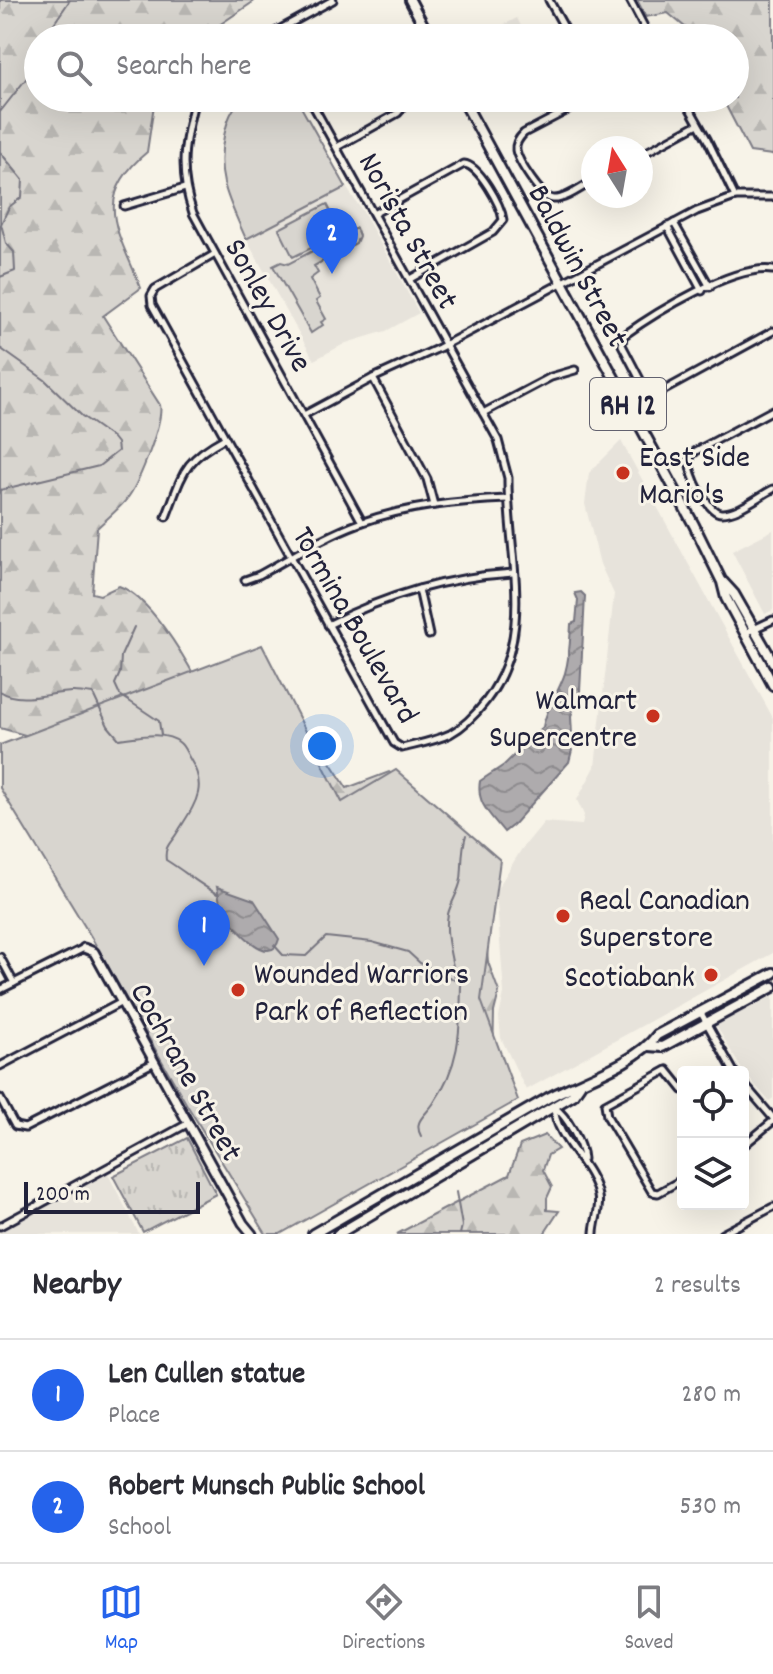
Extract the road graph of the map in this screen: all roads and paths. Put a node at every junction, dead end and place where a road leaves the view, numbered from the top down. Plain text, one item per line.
1 (333, 0) edge
2 (410, 0) edge
3 (549, 0) edge
4 (630, 0) edge
5 (293, 24) edge
6 (423, 24) edge
7 (562, 24) edge
8 (643, 24) edge
9 (192, 112) edge
10 (317, 112) edge
11 (399, 112) edge
12 (470, 112) edge
13 (564, 112) edge
14 (692, 112) edge
15 (698, 124) junction
16 (337, 147) junction
17 (653, 148) edge
18 (185, 188) junction
19 (581, 188) edge
20 (735, 197) junction
21 (773, 197) edge
22 (124, 206) dead end
23 (375, 213) junction
24 (674, 223) junction
25 (667, 226) junction
26 (215, 254) junction
27 (773, 270) edge
28 (410, 279) junction
29 (563, 283) junction
30 (710, 287) junction
31 (702, 291) junction
32 (773, 331) edge
33 (445, 344) junction
34 (575, 370) dead end
35 (373, 378) junction
36 (773, 410) edge
37 (483, 413) junction
38 (304, 415) junction
39 (225, 438) junction
40 (773, 489) edge
41 (508, 499) junction
42 (434, 505) junction
43 (166, 517) dead end
44 (362, 522) junction
45 (291, 558) junction
46 (513, 573) junction
47 (245, 580) dead end
48 (722, 582) junction
49 (419, 589) junction
50 (773, 620) edge
51 (328, 625) junction
52 (754, 628) junction
53 (745, 633) junction
54 (429, 635) dead end
55 (773, 662) edge
56 (773, 685) edge
57 (84, 948) joint
58 (0, 957) edge
59 (773, 973) edge
60 (14, 983) junction
61 (773, 987) edge
62 (0, 990) edge
63 (123, 1002) junction
64 (701, 1013) junction
65 (706, 1024) junction
66 (649, 1046) junction
67 (155, 1061) junction
68 (0, 1066) edge
69 (730, 1066) edge
70 (677, 1082) edge
71 (581, 1084) junction
72 (749, 1090) edge
73 (0, 1098) edge
74 (554, 1107) junction
75 (773, 1120) edge
76 (190, 1122) junction
77 (749, 1141) edge
78 (677, 1182) edge
79 (773, 1207) edge
80 (243, 1223) junction
81 (0, 1226) edge
82 (244, 1234) edge
83 (252, 1234) edge
84 (313, 1234) edge
85 (338, 1234) edge
86 (594, 1234) edge
87 (724, 1234) edge

1 - 5 street
2 - 6 main road
3 - 7 street
4 - 8 street
9 - 18 street, Sonley Drive
10 - 16 street, Norista Street
11 - 16 street
12 - 29 main road, Baldwin Street / RH 12
13 - 19 street
14 - 15 street
15 - 17 street
15 - 20 street
16 - 23 street, Norista Street
18 - 22 street
18 - 26 street, Sonley Drive
20 - 21 street
20 - 24 street
23 - 28 street, Norista Street
23 - 28 street
24 - 25 street
24 - 30 street
25 - 29 street
25 - 31 street
26 - 38 street, Sonley Drive
26 - 39 street, Tormina Boulevard
27 - 30 street
28 - 33 street, Norista Street
29 - 33 street
29 - 48 main road, Baldwin Street / RH 12
30 - 31 street
31 - 32 street
33 - 35 street
33 - 37 street, Tormina Boulevard
34 - 37 street
35 - 38 street
35 - 42 street
36 - 40 street
37 - 41 street, Tormina Boulevard
38 - 44 street, Sonley Drive
39 - 43 street
39 - 45 street, Tormina Boulevard
41 - 42 street
41 - 46 street, Tormina Boulevard
42 - 44 street
44 - 45 street
45 - 47 street
45 - 51 street, Tormina Boulevard
46 - 49 street
46 - 51 street, Tormina Boulevard
48 - 52 main road, Baldwin Street / RH 12
48 - 53 main road, Baldwin Street / RH 12
49 - 51 street
49 - 54 street
50 - 52 street
52 - 53 street
52 - 55 main road, Baldwin Street / RH 12
53 - 56 main road, Baldwin Street / RH 12
57 - 60 street
57 - 63 street, Cochrane Street
58 - 60 street
59 - 64 main road
60 - 62 street
61 - 65 main road
63 - 67 street, Cochrane Street
63 - 68 street
64 - 65 street
64 - 66 main road
65 - 66 main road
65 - 69 street
66 - 71 main road
67 - 73 street
67 - 76 street, Cochrane Street
70 - 78 street
71 - 74 main road
71 - 84 main road
72 - 75 street
74 - 85 main road
74 - 86 street
75 - 77 street
76 - 80 street, Cochrane Street
76 - 81 street
79 - 87 street
80 - 82 street, Cochrane Street
80 - 83 street, Cochrane Street

